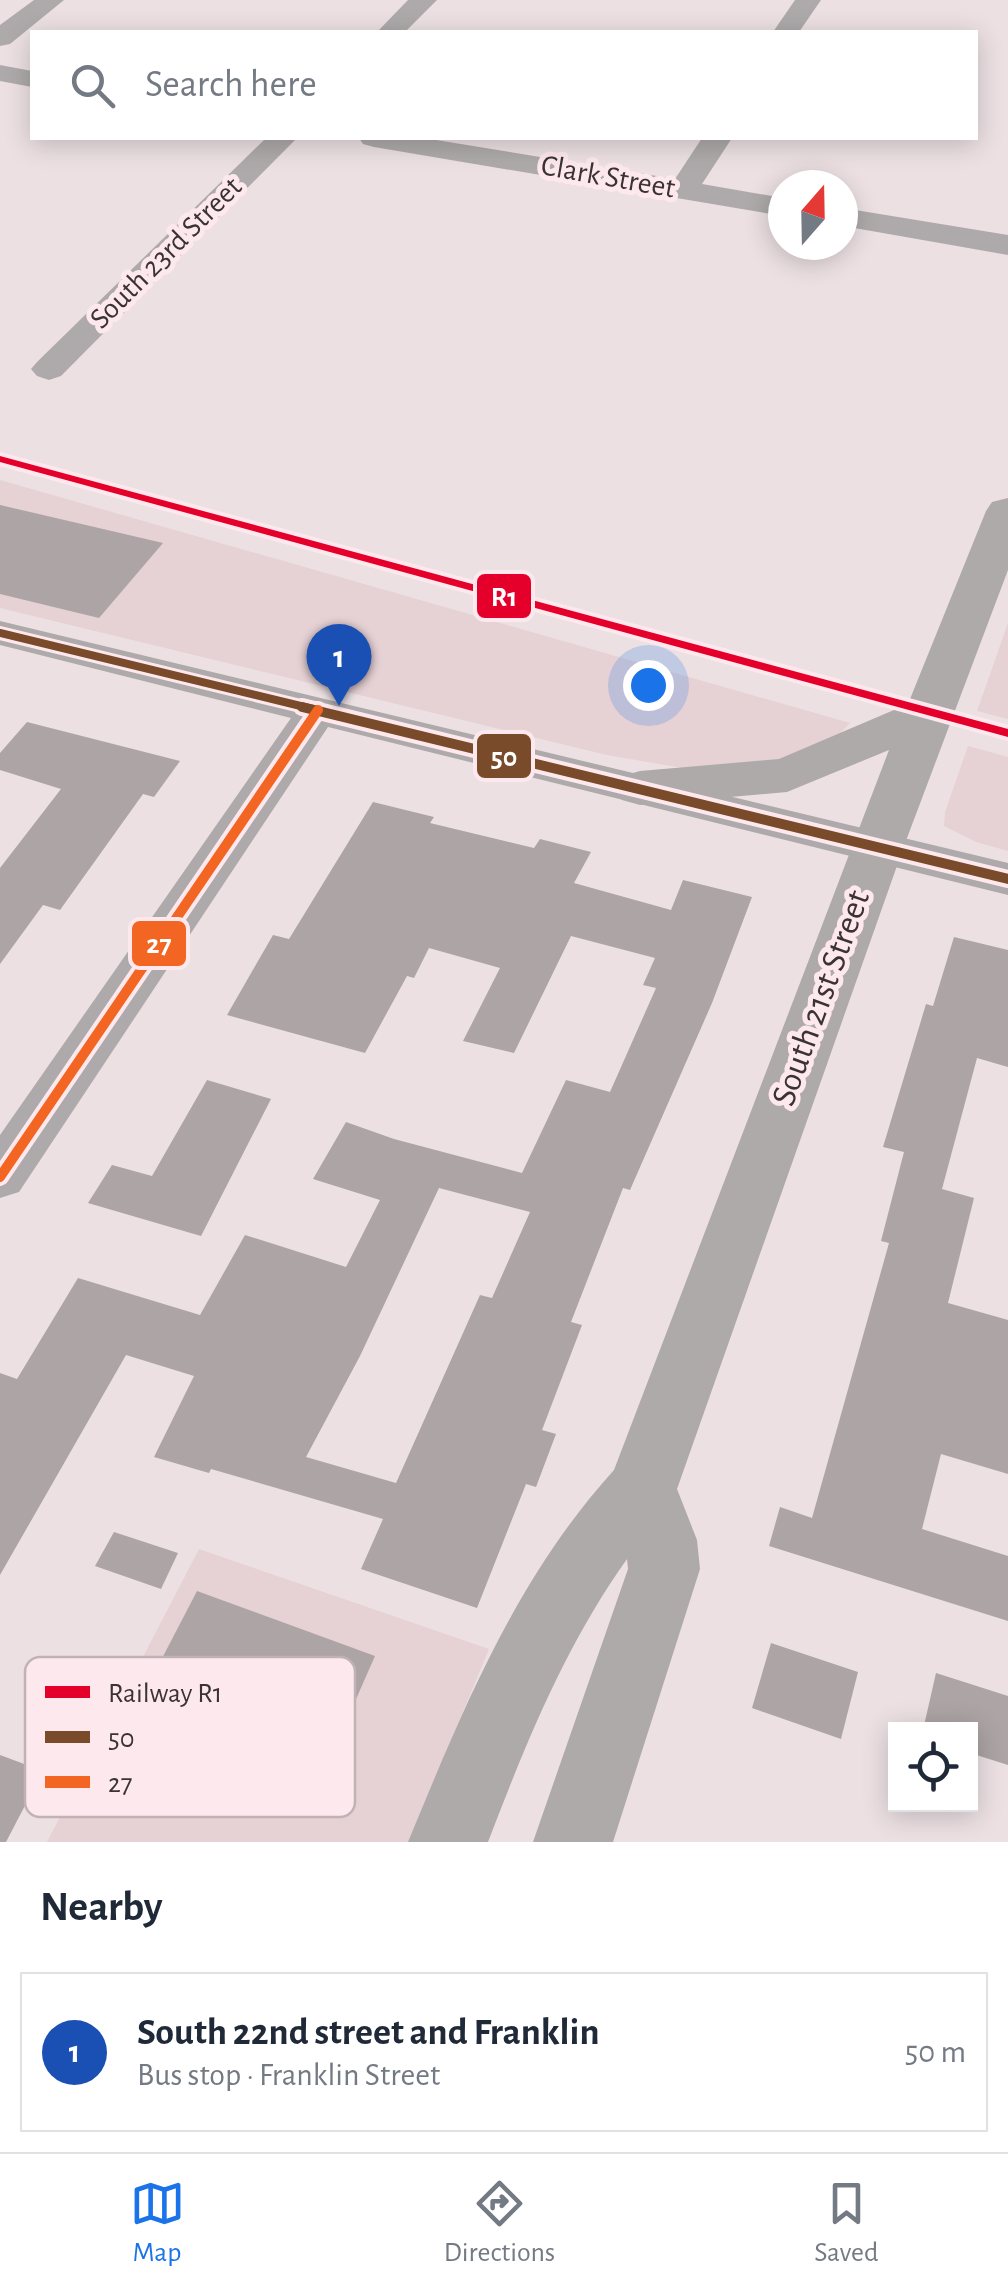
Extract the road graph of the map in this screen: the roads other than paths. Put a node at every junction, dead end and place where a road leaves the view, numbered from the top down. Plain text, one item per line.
1 (50, 0) edge
2 (424, 0) edge
3 (808, 0) edge
4 (392, 30) edge
5 (787, 30) edge
6 (0, 38) edge
7 (0, 73) edge
8 (30, 78) edge
9 (280, 140) edge
10 (386, 140) edge
11 (716, 140) edge
12 (682, 190) junction
13 (768, 204) edge
14 (858, 220) edge
15 (1008, 245) edge
16 (49, 370) dead end
17 (1008, 511) edge
18 (0, 633) edge
19 (318, 710) junction
20 (931, 713) junction
21 (640, 788) junction
22 (877, 846) junction
23 (1008, 878) edge
24 (0, 1178) edge
25 (642, 1489) junction
26 (448, 1842) edge
27 (573, 1842) edge

1 - 6 street
2 - 4 street
3 - 5 street
7 - 8 street
9 - 16 street, South 23rd Street
10 - 12 street, Clark Street
11 - 12 street
12 - 13 street, Clark Street
14 - 15 street
17 - 20 main road, South 21st Street
18 - 19 street
19 - 21 street
19 - 24 street
20 - 21 main road
20 - 22 main road, South 21st Street
21 - 22 street
22 - 23 street
22 - 25 main road, South 21st Street
25 - 26 main road, South 21st Street
25 - 27 main road

